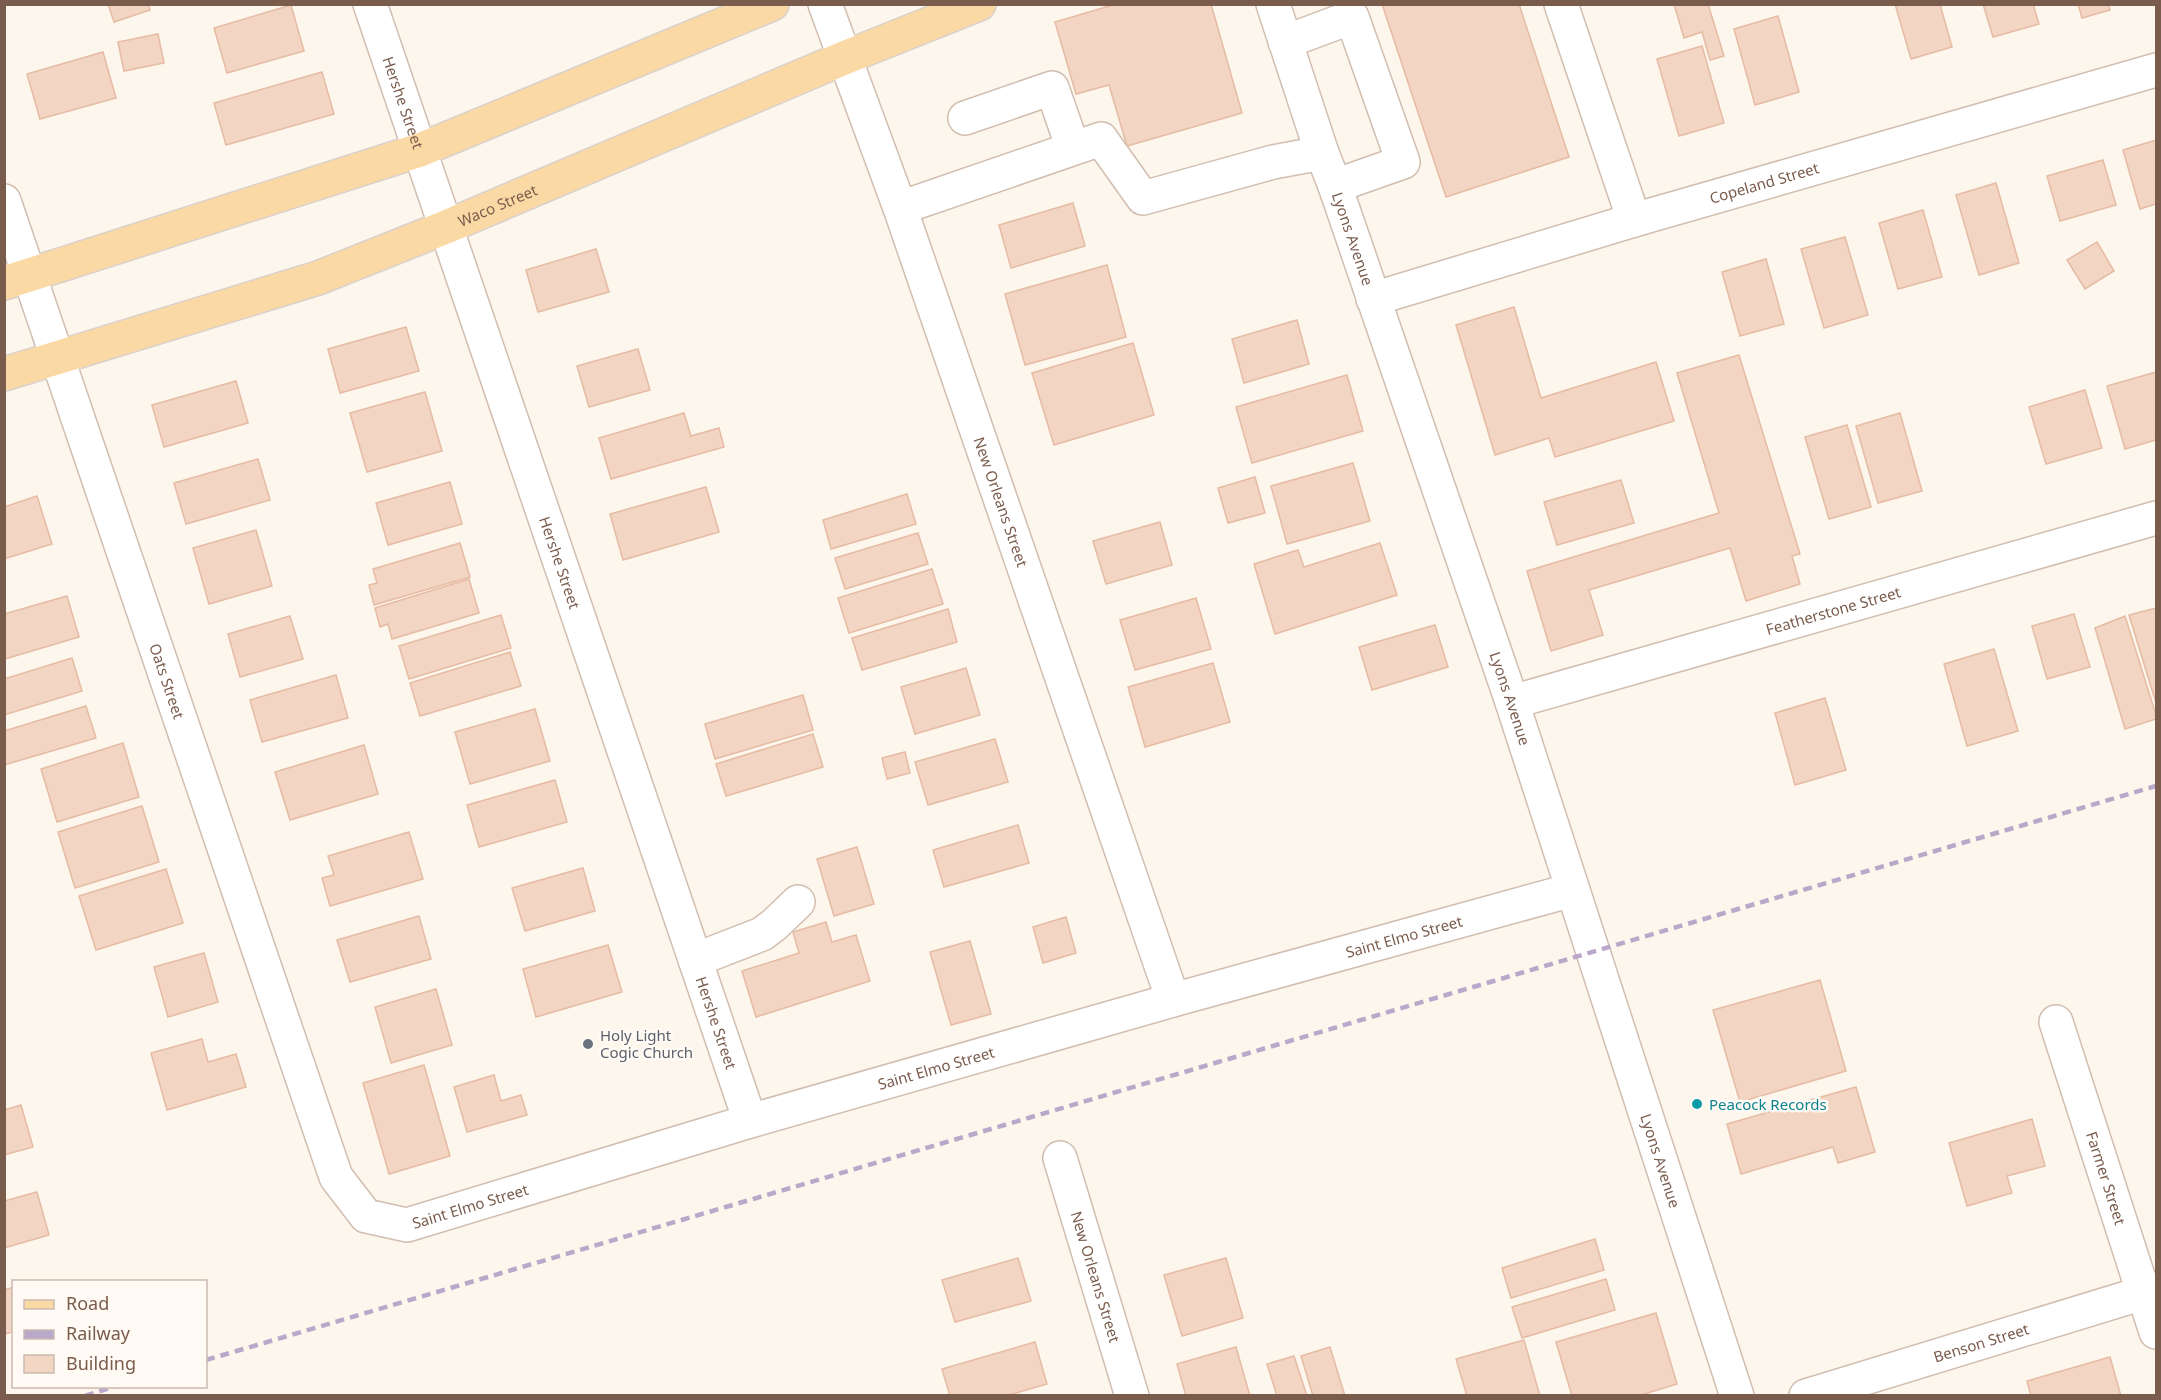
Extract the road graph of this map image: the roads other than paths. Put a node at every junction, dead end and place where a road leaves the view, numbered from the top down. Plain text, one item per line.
1 (370, 4) edge
2 (772, 4) edge
3 (825, 4) edge
4 (979, 4) edge
5 (1273, 4) edge
6 (1561, 4) edge
7 (1286, 42) junction
8 (844, 58) junction
9 (2157, 70) edge
10 (965, 118) dead end
11 (1073, 148) junction
12 (420, 150) junction
13 (1322, 153) junction
14 (1335, 186) junction
15 (4, 201) edge
16 (900, 208) junction
17 (1634, 219) junction
18 (446, 227) junction
19 (17, 279) edge
20 (1373, 298) junction
21 (58, 359) junction
22 (4, 374) edge
23 (2157, 518) edge
24 (1512, 702) junction
25 (1572, 890) junction
26 (798, 902) dead end
27 (695, 960) junction
28 (1173, 1000) junction
29 (2056, 1022) dead end
30 (750, 1121) junction
31 (1060, 1158) dead end
32 (330, 1160) joint
33 (2150, 1291) edge
34 (2157, 1332) edge
35 (1132, 1395) edge
36 (1737, 1395) edge
37 (1806, 1395) edge

1 - 12 street, Hershe Street
2 - 12 main road
3 - 8 street, New Orleans Street
4 - 8 main road, Waco Street
5 - 7 street, Lyons Avenue
6 - 17 street
7 - 13 street, Lyons Avenue
7 - 14 street
8 - 16 street, New Orleans Street
8 - 18 main road, Waco Street
9 - 17 street, Copeland Street
10 - 11 street
11 - 13 street
11 - 16 street
12 - 18 street, Hershe Street
12 - 19 main road
13 - 14 street, Lyons Avenue
14 - 20 street, Lyons Avenue
15 - 19 street, Oats Street
16 - 28 street, New Orleans Street
17 - 20 street, Copeland Street
18 - 21 main road, Waco Street
18 - 27 street, Hershe Street
19 - 21 street, Oats Street
20 - 24 street, Lyons Avenue
21 - 22 main road, Waco Street
21 - 32 street, Oats Street
23 - 24 street, Featherstone Street
24 - 25 street, Lyons Avenue
25 - 28 street, Saint Elmo Street
25 - 36 street, Lyons Avenue
26 - 27 street
27 - 30 street, Hershe Street
28 - 30 street, Saint Elmo Street
29 - 33 street, Farmer Street
30 - 32 street, Saint Elmo Street
31 - 35 street, New Orleans Street
33 - 34 street, Farmer Street
33 - 37 street, Benson Street

